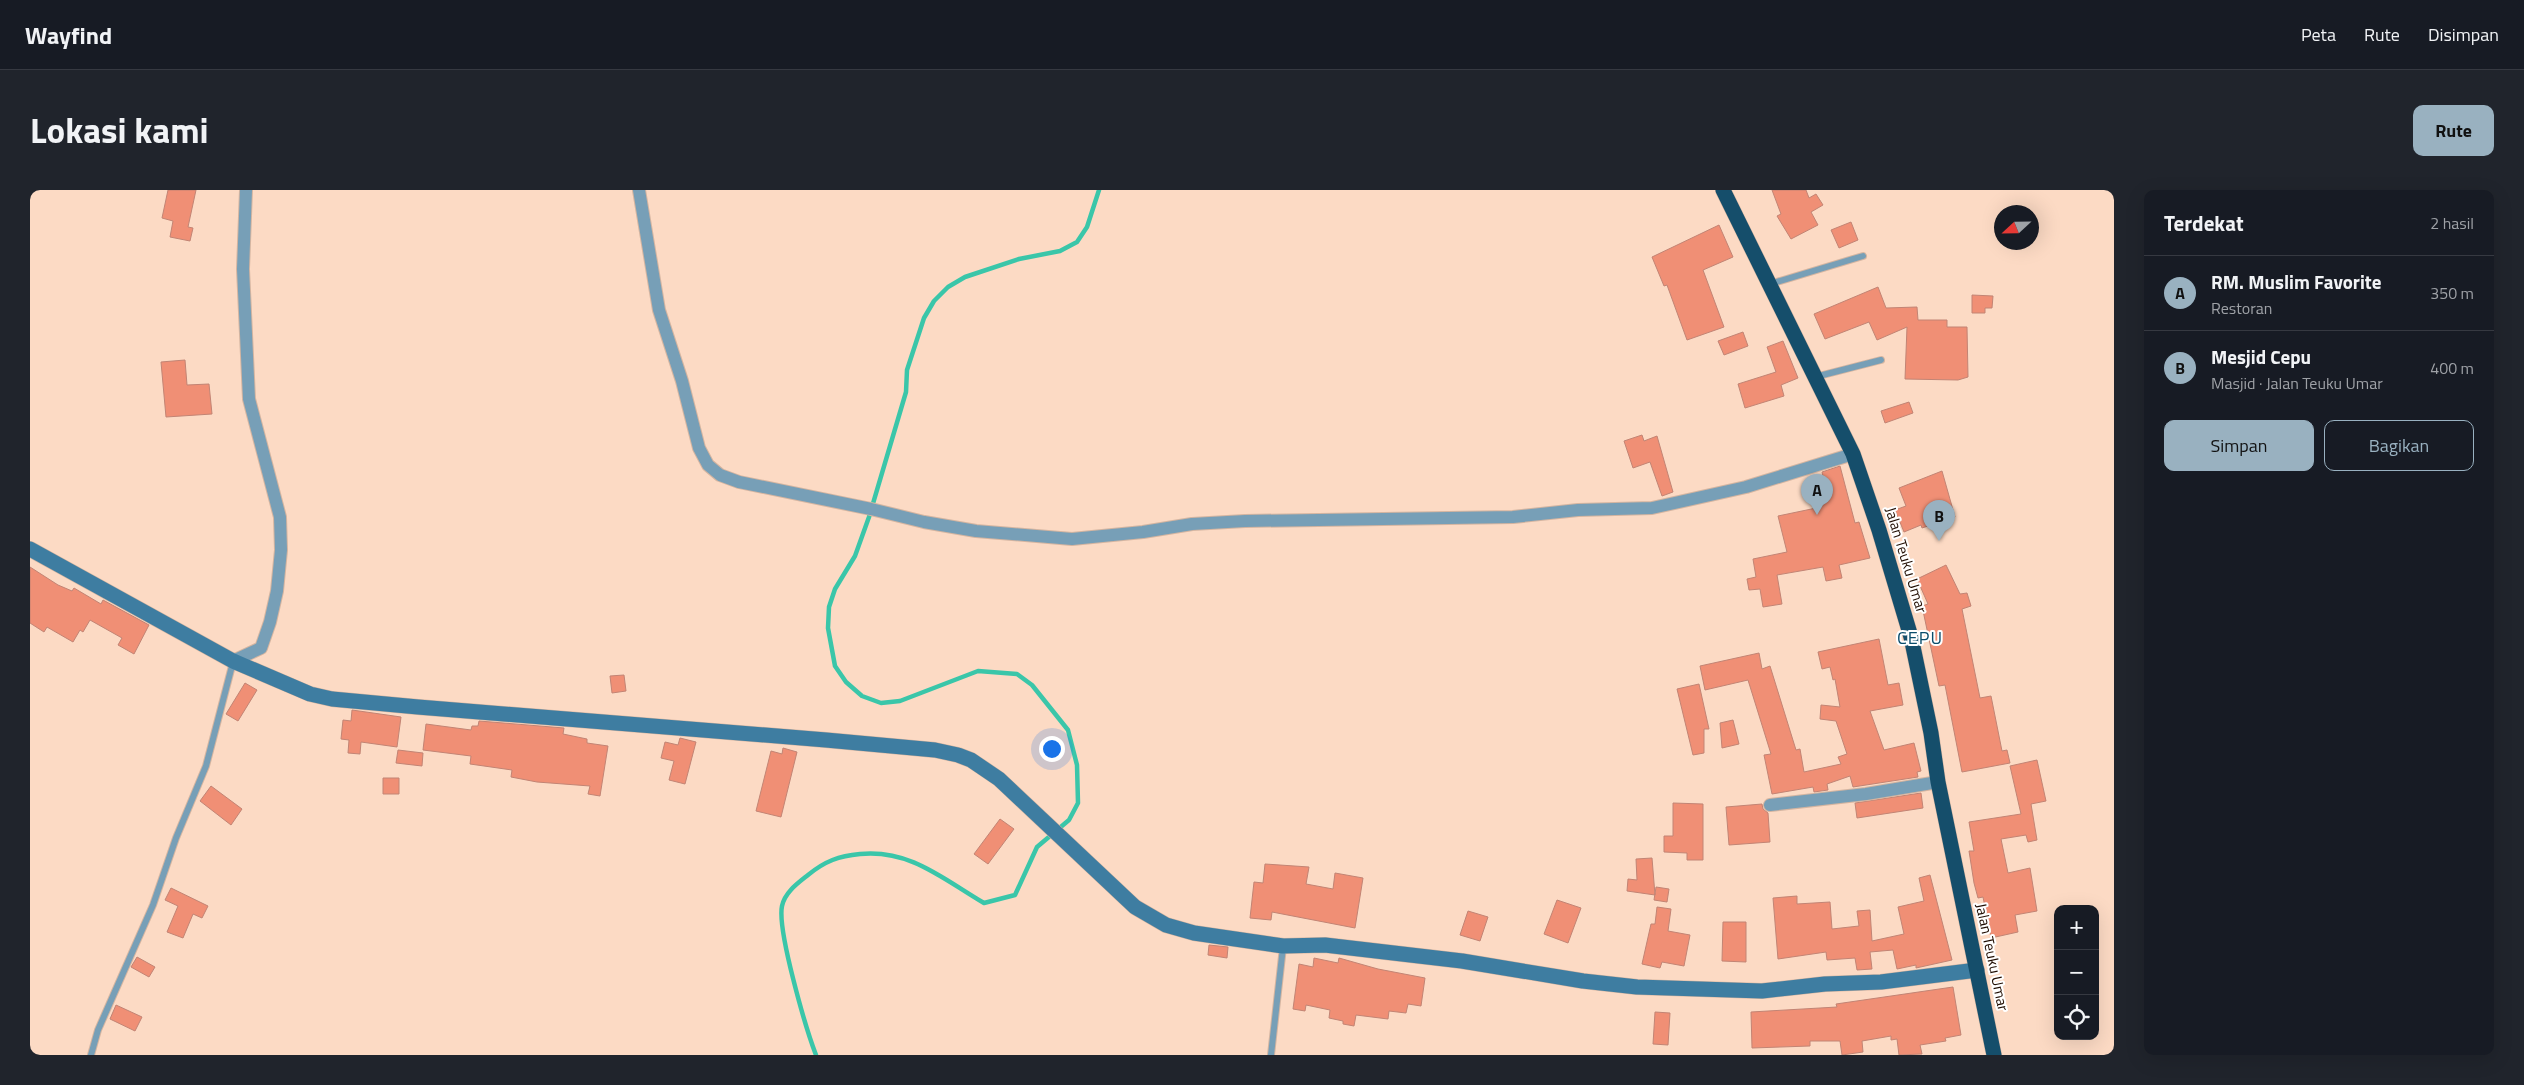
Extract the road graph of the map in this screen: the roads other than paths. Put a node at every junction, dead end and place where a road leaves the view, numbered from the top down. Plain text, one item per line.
1 (246, 190) edge
2 (639, 190) edge
3 (1723, 190) edge
4 (1863, 256) dead end
5 (1770, 284) junction
6 (1881, 360) dead end
7 (1814, 377) junction
8 (1853, 454) junction
9 (30, 549) edge
10 (233, 661) junction
11 (1938, 782) junction
12 (1770, 805) dead end
13 (1283, 946) junction
14 (1977, 970) junction
15 (90, 1055) edge
16 (1271, 1055) edge
17 (1994, 1055) edge

1 - 10 street
2 - 8 street
3 - 5 highway, Jalan Teuku Umar
4 - 5 lane
5 - 7 highway, Jalan Teuku Umar
6 - 7 lane
7 - 8 highway, Jalan Teuku Umar
8 - 11 highway, Jalan Teuku Umar
9 - 10 street
10 - 13 street
10 - 15 lane
11 - 12 street
11 - 14 highway, Jalan Teuku Umar
13 - 14 street
13 - 16 lane
14 - 17 highway, Jalan Teuku Umar

